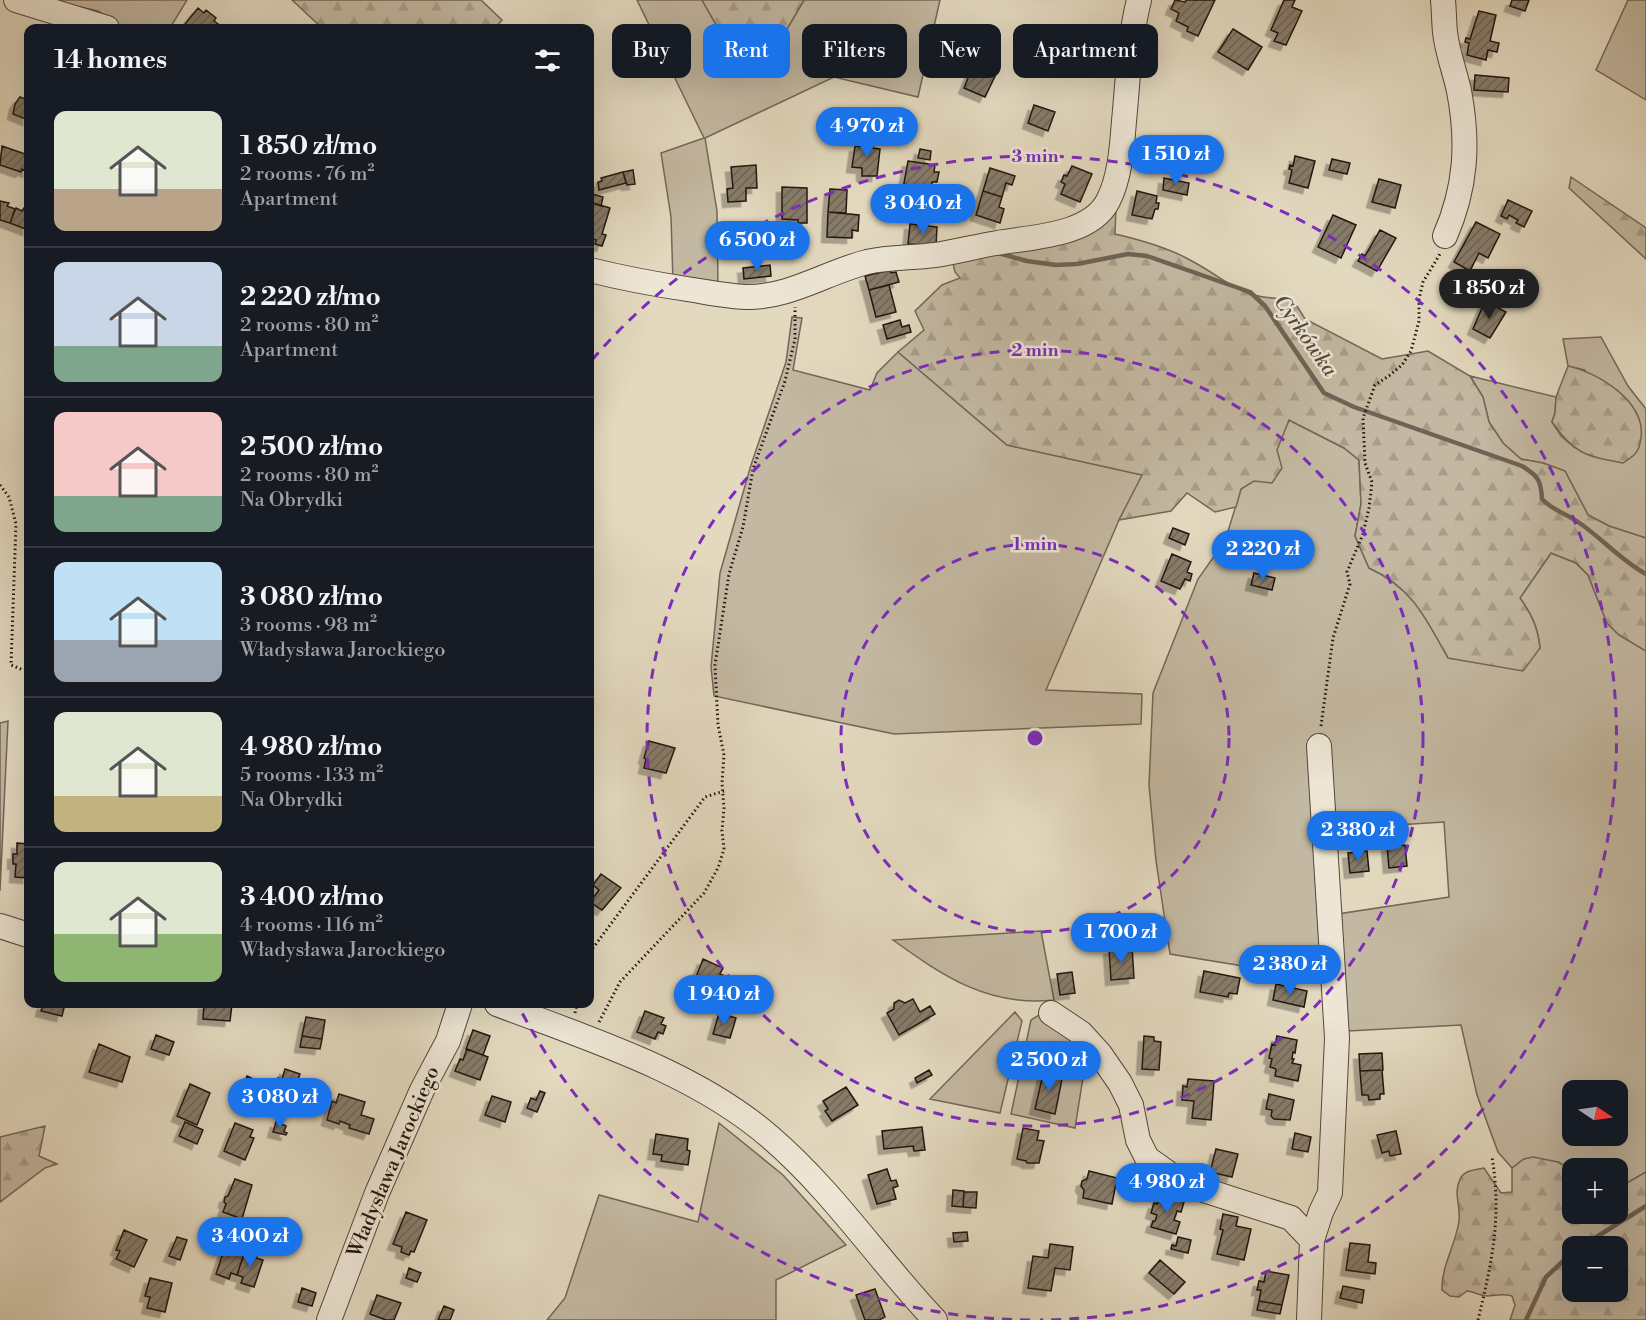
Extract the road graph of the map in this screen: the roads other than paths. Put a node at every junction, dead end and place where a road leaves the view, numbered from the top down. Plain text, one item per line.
1 (16, 0) edge
2 (1139, 0) edge
3 (1443, 0) edge
4 (94, 24) edge
5 (1445, 236) road end
6 (594, 271) edge
7 (1319, 746) road end
8 (0, 926) edge
9 (24, 933) edge
10 (459, 1008) edge
11 (507, 1008) edge
12 (1051, 1013) dead end
13 (1312, 1240) junction
14 (329, 1320) edge
15 (935, 1320) edge
16 (1309, 1320) edge

1 - 4 street
2 - 6 street
3 - 5 street
7 - 13 street
8 - 9 street
10 - 14 street, Władysława Jarockiego
11 - 15 street
12 - 13 street
13 - 16 street

